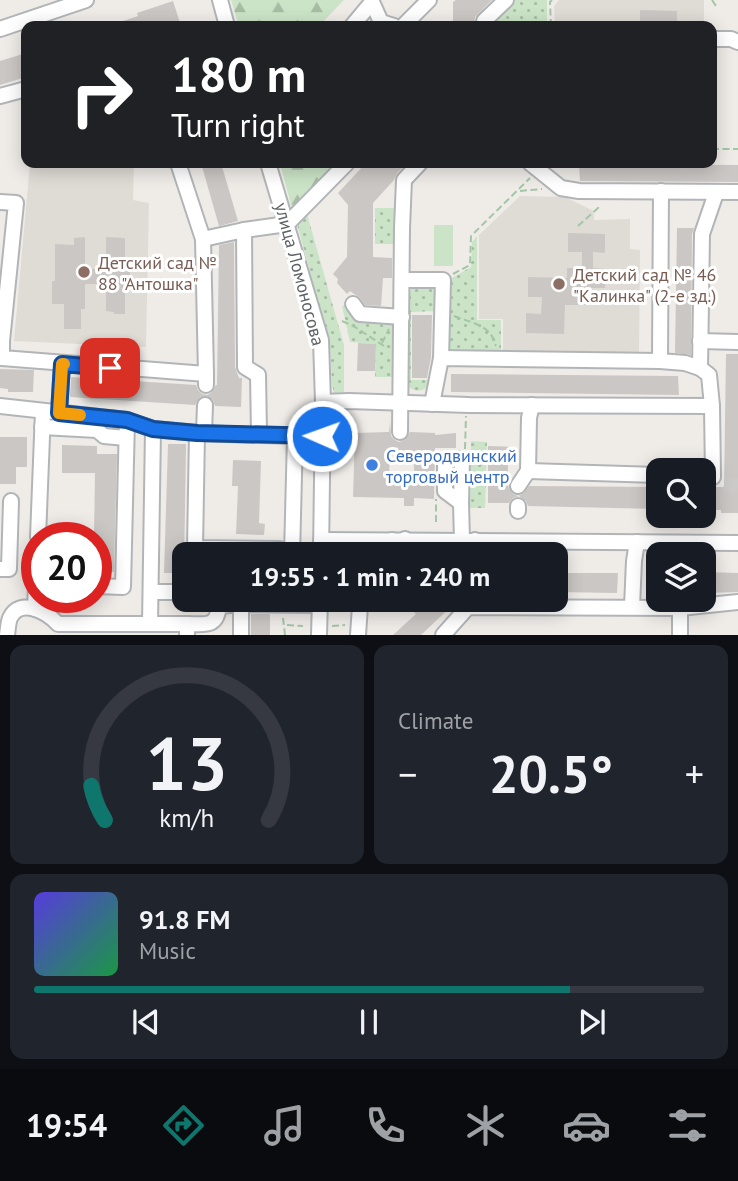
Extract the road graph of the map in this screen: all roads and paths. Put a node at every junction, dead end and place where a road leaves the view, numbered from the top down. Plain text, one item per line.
1 (86, 0) edge
2 (220, 0) edge
3 (429, 0) edge
4 (506, 0) edge
5 (552, 0) edge
6 (712, 0) edge
7 (372, 1) edge
8 (716, 6) dead end
9 (24, 21) edge
10 (226, 21) edge
11 (356, 21) edge
12 (381, 21) edge
13 (408, 21) edge
14 (484, 21) edge
15 (551, 21) edge
16 (21, 22) edge
17 (0, 29) edge
18 (717, 39) edge
19 (738, 42) edge
20 (21, 90) edge
21 (0, 96) edge
22 (717, 149) edge
23 (738, 149) edge
24 (180, 168) edge
25 (270, 168) edge
26 (342, 168) edge
27 (415, 168) edge
28 (533, 168) edge
29 (536, 168) edge
30 (561, 188) junction
31 (518, 191) junction
32 (603, 191) junction
33 (661, 191) junction
34 (716, 192) junction
35 (738, 192) edge
36 (0, 202) edge
37 (287, 223) junction
38 (578, 226) dead end
39 (244, 230) junction
40 (203, 239) junction
41 (443, 280) junction
42 (402, 281) junction
43 (353, 304) dead end
44 (442, 312) junction
45 (402, 317) junction
46 (342, 321) dead end
47 (1, 341) edge
48 (700, 341) junction
49 (738, 342) edge
50 (402, 358) junction
51 (442, 358) junction
52 (504, 358) junction
53 (660, 361) junction
54 (62, 364) junction
55 (700, 368) junction
56 (323, 402) junction
57 (402, 403) junction
58 (432, 404) junction
59 (205, 405) dead end
60 (469, 405) junction
61 (531, 405) junction
62 (0, 406) edge
63 (712, 406) junction
64 (43, 411) junction
65 (59, 413) junction
66 (296, 416) dead end
67 (308, 416) dead end
68 (127, 420) junction
69 (42, 427) junction
70 (153, 429) junction
71 (400, 432) dead end
72 (200, 433) junction
73 (259, 434) junction
74 (295, 436) junction
75 (322, 436) junction
76 (126, 438) junction
77 (713, 458) edge
78 (462, 460) joint
79 (528, 471) junction
80 (646, 475) edge
81 (518, 486) dead end
82 (436, 499) dead end
83 (11, 501) dead end
84 (39, 522) edge
85 (436, 522) dead end
86 (398, 540) junction
87 (195, 542) edge
88 (287, 542) edge
89 (321, 542) edge
90 (376, 542) edge
91 (395, 542) edge
92 (426, 542) edge
93 (468, 542) edge
94 (637, 542) junction
95 (568, 543) edge
96 (738, 543) edge
97 (0, 569) edge
98 (112, 587) edge
99 (151, 592) junction
100 (172, 592) edge
101 (738, 602) edge
102 (716, 604) edge
103 (568, 606) edge
104 (632, 607) junction
105 (646, 607) edge
106 (21, 609) edge
107 (218, 612) edge
108 (241, 612) edge
109 (286, 612) edge
110 (322, 612) edge
111 (360, 612) edge
112 (462, 612) edge
113 (680, 612) edge
114 (44, 613) edge
115 (150, 624) junction
116 (285, 625) junction
117 (345, 625) dead end
118 (303, 626) dead end
119 (187, 629) edge
120 (325, 630) edge
121 (7, 635) edge
122 (241, 635) edge
123 (285, 635) edge
124 (358, 635) edge
125 (443, 635) edge
126 (680, 635) edge

1 - 9 street
2 - 10 street
3 - 13 street
4 - 14 street
5 - 15 path
6 - 8 path
7 - 11 street
7 - 12 street
16 - 17 street
18 - 19 street
20 - 21 street
22 - 23 path
24 - 40 street
25 - 37 street, улица Ломоносова
26 - 37 street
27 - 42 street
28 - 31 path
29 - 30 street
30 - 31 path
30 - 32 street
31 - 41 path
32 - 33 street
32 - 38 path
33 - 34 street
33 - 53 street
34 - 35 street
34 - 48 street
36 - 47 street
37 - 39 street
37 - 56 street, улица Ломоносова
39 - 40 street
39 - 73 street
40 - 54 street
41 - 42 street
41 - 44 street
42 - 45 street
43 - 45 street
44 - 51 street
44 - 52 path
45 - 50 street
46 - 50 path
47 - 54 street
48 - 49 street
48 - 55 street
50 - 57 street
51 - 52 street
51 - 58 street
52 - 53 street
53 - 55 street
54 - 65 street
55 - 63 street
56 - 57 street
56 - 75 street, улица Ломоносова
57 - 58 street
57 - 71 street
58 - 60 street
59 - 72 street
60 - 61 street
60 - 78 path
61 - 63 street
61 - 79 street
62 - 64 street
63 - 77 street
64 - 65 street
64 - 69 street
65 - 68 street
66 - 67 path
68 - 70 street
68 - 76 street
69 - 76 street
69 - 84 street
70 - 72 street
70 - 99 street
72 - 73 street
72 - 87 street
73 - 74 street
74 - 75 street
74 - 88 street
75 - 89 street, улица Ломоносова
76 - 98 street
78 - 93 street
79 - 80 street
79 - 81 street
82 - 85 path
83 - 97 street
86 - 90 street
86 - 91 street
86 - 92 street
94 - 95 street
94 - 96 street
94 - 104 street
99 - 100 street
99 - 115 street
101 - 102 street
103 - 104 street
104 - 105 street
106 - 121 street
107 - 119 street
108 - 122 street
109 - 116 path
110 - 120 street
111 - 124 street
112 - 125 street
113 - 126 street
114 - 115 street
115 - 119 street
116 - 118 path
116 - 123 path
117 - 120 path

